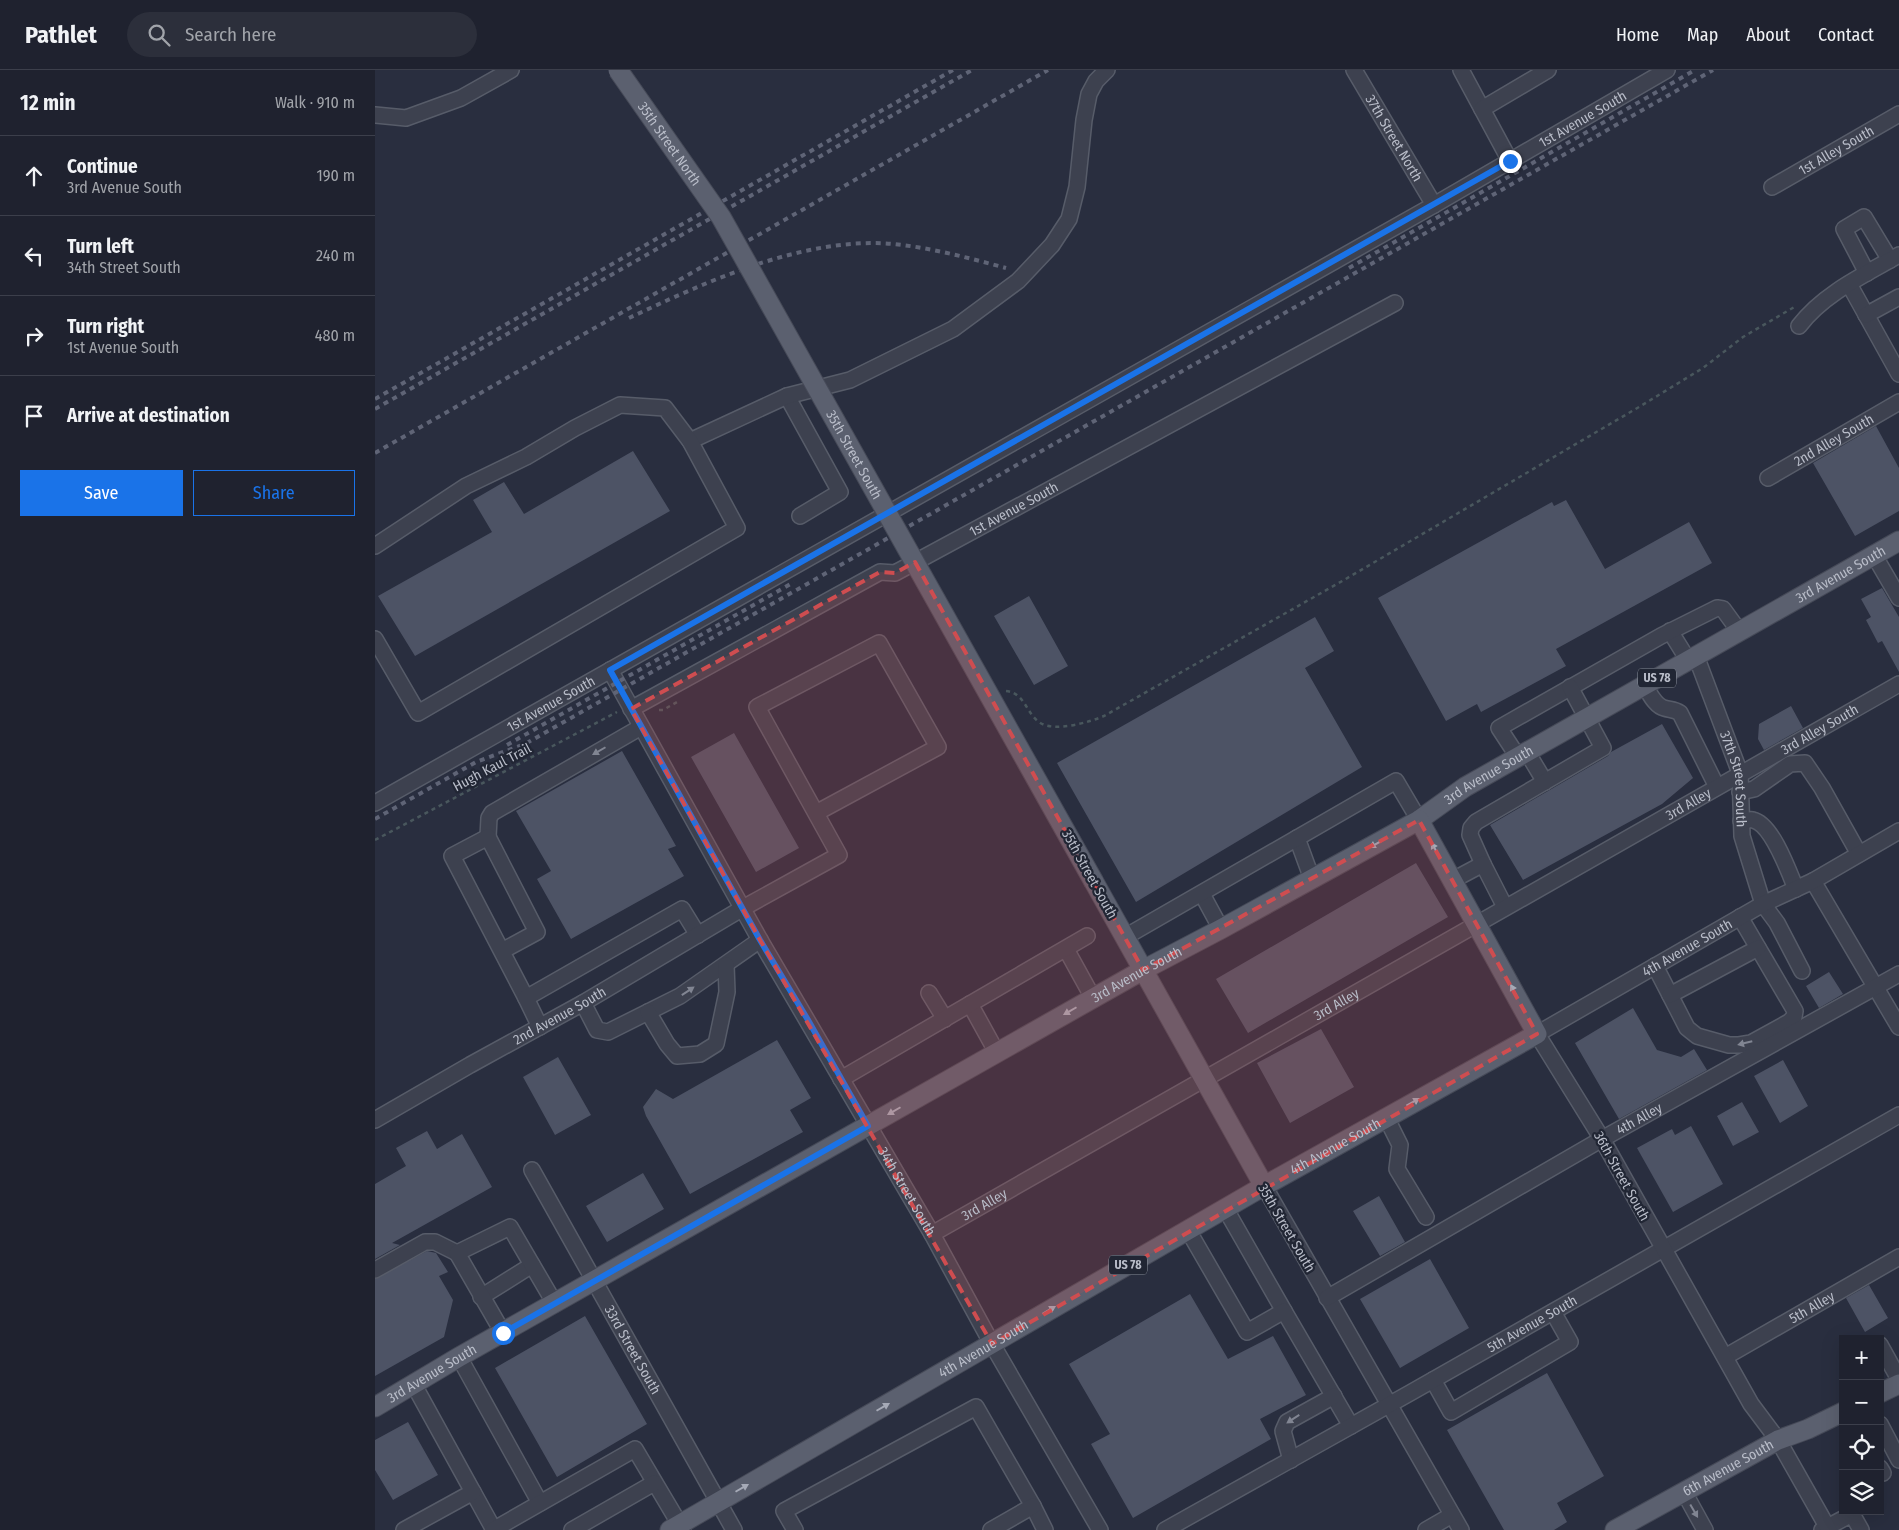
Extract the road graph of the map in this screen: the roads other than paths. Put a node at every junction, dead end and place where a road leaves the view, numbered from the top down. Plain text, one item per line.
1 (511, 70) edge
2 (618, 70) edge
3 (1107, 70) edge
4 (1355, 70) edge
5 (1461, 70) edge
6 (1548, 70) edge
7 (1667, 70) edge
8 (1482, 109) junction
9 (1899, 114) edge
10 (375, 115) edge
11 (1510, 161) junction
12 (1772, 187) dead end
13 (1434, 205) junction
14 (721, 217) joint
15 (1894, 258) edge
16 (1867, 273) junction
17 (1849, 284) junction
18 (1899, 297) edge
19 (1395, 302) dead end
20 (1866, 315) junction
21 (1799, 326) dead end
22 (1899, 374) edge
23 (787, 396) junction
24 (1899, 402) edge
25 (690, 441) junction
26 (1768, 478) dead end
27 (800, 516) dead end
28 (884, 516) junction
29 (1899, 541) edge
30 (375, 546) edge
31 (1873, 555) junction
32 (912, 564) junction
33 (1899, 598) edge
34 (1670, 631) junction
35 (1739, 631) junction
36 (375, 639) edge
37 (1692, 658) junction
38 (610, 670) junction
39 (1899, 684) edge
40 (1644, 685) junction
41 (1570, 687) junction
42 (625, 710) junction
43 (1587, 717) junction
44 (641, 727) junction
45 (1523, 754) junction
46 (1740, 773) junction
47 (1545, 782) junction
48 (1717, 786) junction
49 (1740, 792) junction
50 (375, 804) edge
51 (816, 813) junction
52 (1419, 820) junction
53 (1741, 821) junction
54 (1899, 831) edge
55 (487, 836) junction
56 (1297, 838) junction
57 (1859, 854) junction
58 (1483, 864) junction
59 (1312, 879) junction
60 (1453, 880) junction
61 (1813, 881) junction
62 (1796, 889) junction
63 (1202, 894) junction
64 (1763, 904) junction
65 (1505, 907) junction
66 (743, 908) junction
67 (1740, 917) junction
68 (1477, 923) junction
69 (1221, 929) junction
70 (698, 935) junction
71 (1087, 936) dead end
72 (1125, 937) junction
73 (760, 940) junction
74 (1758, 948) junction
75 (1066, 949) junction
76 (501, 951) junction
77 (726, 965) junction
78 (1655, 966) junction
79 (1143, 970) junction
80 (1802, 971) dead end
81 (1899, 974) edge
82 (1875, 988) junction
83 (929, 993) dead end
84 (1670, 995) junction
85 (526, 998) junction
86 (1093, 998) junction
87 (583, 1003) junction
88 (970, 1004) junction
89 (648, 1012) junction
90 (945, 1019) junction
91 (540, 1027) junction
92 (1899, 1027) edge
93 (1537, 1034) junction
94 (997, 1053) junction
95 (841, 1079) junction
96 (1204, 1079) junction
97 (1899, 1115) edge
98 (1387, 1117) junction
99 (375, 1120) edge
100 (868, 1126) junction
101 (1602, 1139) junction
102 (532, 1170) dead end
103 (1264, 1186) junction
104 (1225, 1208) junction
105 (1426, 1217) dead end
106 (1188, 1230) junction
107 (932, 1234) junction
108 (1663, 1250) junction
109 (457, 1253) junction
110 (1899, 1257) edge
111 (532, 1265) junction
112 (375, 1270) edge
113 (595, 1282) junction
114 (481, 1297) junction
115 (1327, 1298) junction
116 (555, 1304) junction
117 (1284, 1311) junction
118 (1553, 1312) junction
119 (503, 1333) junction
120 (992, 1344) junction
121 (1884, 1352) edge
122 (459, 1357) junction
123 (1725, 1357) junction
124 (1899, 1379) edge
125 (1433, 1380) junction
126 (1899, 1384) edge
127 (414, 1385) junction
128 (1884, 1391) edge
129 (1334, 1396) junction
130 (1388, 1406) junction
131 (375, 1407) edge
132 (1839, 1414) edge
133 (1881, 1425) edge
134 (1351, 1426) junction
135 (1778, 1440) junction
136 (1291, 1460) junction
137 (1899, 1460) edge
138 (654, 1483) junction
139 (473, 1492) junction
140 (1683, 1492) junction
141 (718, 1502) junction
142 (540, 1503) junction
143 (1033, 1506) junction
144 (1452, 1515) junction
145 (677, 1528) edge
146 (1826, 1529) edge
147 (403, 1530) edge
148 (493, 1530) edge
149 (572, 1530) edge
150 (734, 1530) edge
151 (795, 1530) edge
152 (991, 1530) edge
153 (1045, 1530) edge
154 (1099, 1530) edge
155 (1165, 1530) edge
156 (1426, 1530) edge
157 (1461, 1530) edge
158 (1615, 1530) edge
159 (1705, 1530) edge
160 (1861, 1530) edge

1 - 10 street
2 - 14 main road, 35th Street North, bridge
3 - 23 street
4 - 13 street, 37th Street North
5 - 8 street
6 - 8 street
7 - 11 street, 1st Avenue South
8 - 11 street
9 - 12 street, 1st Alley South
11 - 13 street, 1st Avenue South
13 - 28 street, 1st Avenue South
14 - 72 main road, 35th Street South, bridge
15 - 16 street
15 - 16 street
16 - 17 street
17 - 20 street
17 - 21 street
18 - 20 street
19 - 32 street, 1st Avenue South
20 - 22 street
23 - 25 street
23 - 27 street
24 - 26 street, 2nd Alley South
25 - 30 street
25 - 36 street
28 - 32 street
28 - 38 street, 1st Avenue South
29 - 31 main road, 3rd Avenue South / US 78
31 - 33 street
31 - 35 main road, 3rd Avenue South / US 78
32 - 42 street, 1st Avenue South
34 - 35 street
34 - 37 street, 37th Street South
34 - 41 street
35 - 37 main road, 3rd Avenue South / US 78
37 - 40 main road, 3rd Avenue South / US 78
37 - 46 street, 37th Street South
38 - 42 street, 34th Street South
38 - 50 street, 1st Avenue South
39 - 46 street, 3rd Alley South
40 - 43 main road, 3rd Avenue South / US 78
40 - 48 street
41 - 43 street
41 - 45 street
42 - 44 street, 34th Street South
43 - 45 main road, 3rd Avenue South / US 78
43 - 47 street
44 -> 55 street
44 - 66 street, 34th Street South
45 - 47 street
45 - 52 main road, 3rd Avenue South / US 78
46 - 48 street, 3rd Alley
46 - 49 street, 37th Street South
47 - 58 street
48 - 65 street, 3rd Alley
49 - 53 street, 37th Street South
49 - 57 street
51 - 51 street
51 - 66 street, 2nd Avenue South
52 - 56 street
52 -> 59 main road, 3rd Avenue South / US 78
60 -> 52 main road, 36th Street South
53 - 62 street
53 - 64 street, 37th Street South
54 - 57 street, 4th Avenue South
55 - 76 street
55 - 76 street
56 - 59 street
56 - 63 street
57 - 61 street, 4th Avenue South
58 - 60 street
58 - 65 street
59 - 69 main road, 3rd Avenue South / US 78
60 - 68 main road, 36th Street South
61 - 62 street, 4th Avenue South
61 - 82 street
62 - 64 street, 4th Avenue South
63 - 69 street
63 - 72 street
64 - 67 street, 4th Avenue South
64 - 80 street, 37th Street South
65 - 68 street, 3rd Alley
66 - 70 street, 2nd Avenue South
66 - 73 street, 34th Street South
67 - 74 street
67 - 78 street, 4th Avenue South
93 -> 68 main road, 36th Street South
68 - 96 street, 3rd Alley
69 - 79 main road, 3rd Avenue South / US 78
70 - 85 street
70 - 87 street, 2nd Avenue South
71 - 75 street
72 - 79 main road, 35th Street South
73 - 77 street
73 - 95 street, 34th Street South
74 - 84 street
74 -> 84 street
75 - 86 street
75 - 88 street
76 - 85 street
89 -> 77 street
77 - 89 street
78 - 84 street
78 - 93 street, 4th Avenue South
79 - 86 main road, 3rd Avenue South / US 78
79 - 96 main road, 35th Street South
81 - 82 street, 4th Alley
82 - 92 street
82 - 101 street, 4th Alley
83 - 90 street
85 - 91 street
86 -> 94 main road, 3rd Avenue South / US 78
87 - 89 street
87 - 91 street, 2nd Avenue South
88 - 90 street
88 - 94 street
90 - 95 street
91 - 99 street, 2nd Avenue South
98 -> 93 main road, 4th Avenue South / US 78
93 - 101 street, 36th Street South
94 -> 100 main road, 3rd Avenue South / US 78
95 - 100 street, 34th Street South
96 - 103 main road, 35th Street South
96 - 107 street, 3rd Alley
97 - 108 street, 5th Avenue South
98 - 103 main road, 4th Avenue South / US 78
98 - 105 street
100 - 107 street, 34th Street South
100 - 113 main road, 3rd Avenue South / US 78
101 - 108 street, 36th Street South
101 - 115 street, 4th Alley
102 - 113 street, 33rd Street South
103 - 104 main road, 4th Avenue South / US 78
103 - 115 street, 35th Street South
104 - 106 main road, 4th Avenue South / US 78
104 - 117 street
106 - 117 street
120 -> 106 main road, 4th Avenue South / US 78
107 - 120 street, 34th Street South
108 - 118 street, 5th Avenue South
108 - 123 street, 36th Street South
109 - 111 street
109 - 112 street
109 - 114 street
110 - 123 street, 5th Alley
111 - 114 street
111 - 116 street
113 - 116 main road, 3rd Avenue South / US 78
113 - 141 street, 33rd Street South
114 - 119 street
115 - 130 street, 35th Street South
116 - 119 main road, 3rd Avenue South / US 78
117 - 129 street
118 - 125 street, 5th Avenue South
118 - 125 street
119 - 122 main road, 3rd Avenue South / US 78
141 -> 120 main road, 4th Avenue South / US 78
120 - 154 street, 34th Street South
121 - 124 street
122 - 127 main road, 3rd Avenue South / US 78
122 - 142 street
123 - 135 street, 36th Street South
125 - 130 street, 5th Avenue South
126 - 128 main road
127 - 131 main road, 3rd Avenue South / US 78
127 - 139 street
129 - 134 street
129 -> 136 street
130 - 134 street, 5th Avenue South
130 - 144 street, 35th Street South
132 - 135 main road, 6th Avenue South
133 - 137 street
134 - 136 street, 5th Avenue South
135 - 140 main road, 6th Avenue South
135 - 146 street, 36th Street South
136 - 155 street, 5th Avenue South
138 - 142 street
138 - 145 street
138 - 149 street
139 - 147 street
139 - 148 street
140 - 158 main road, 6th Avenue South
140 -> 159 street
141 - 145 main road, 4th Avenue South / US 78
141 - 150 street, 33rd Street South
142 - 148 street
143 - 151 street
143 - 152 street
143 - 153 street
144 - 156 street
144 - 157 street, 35th Street South
146 - 160 street

